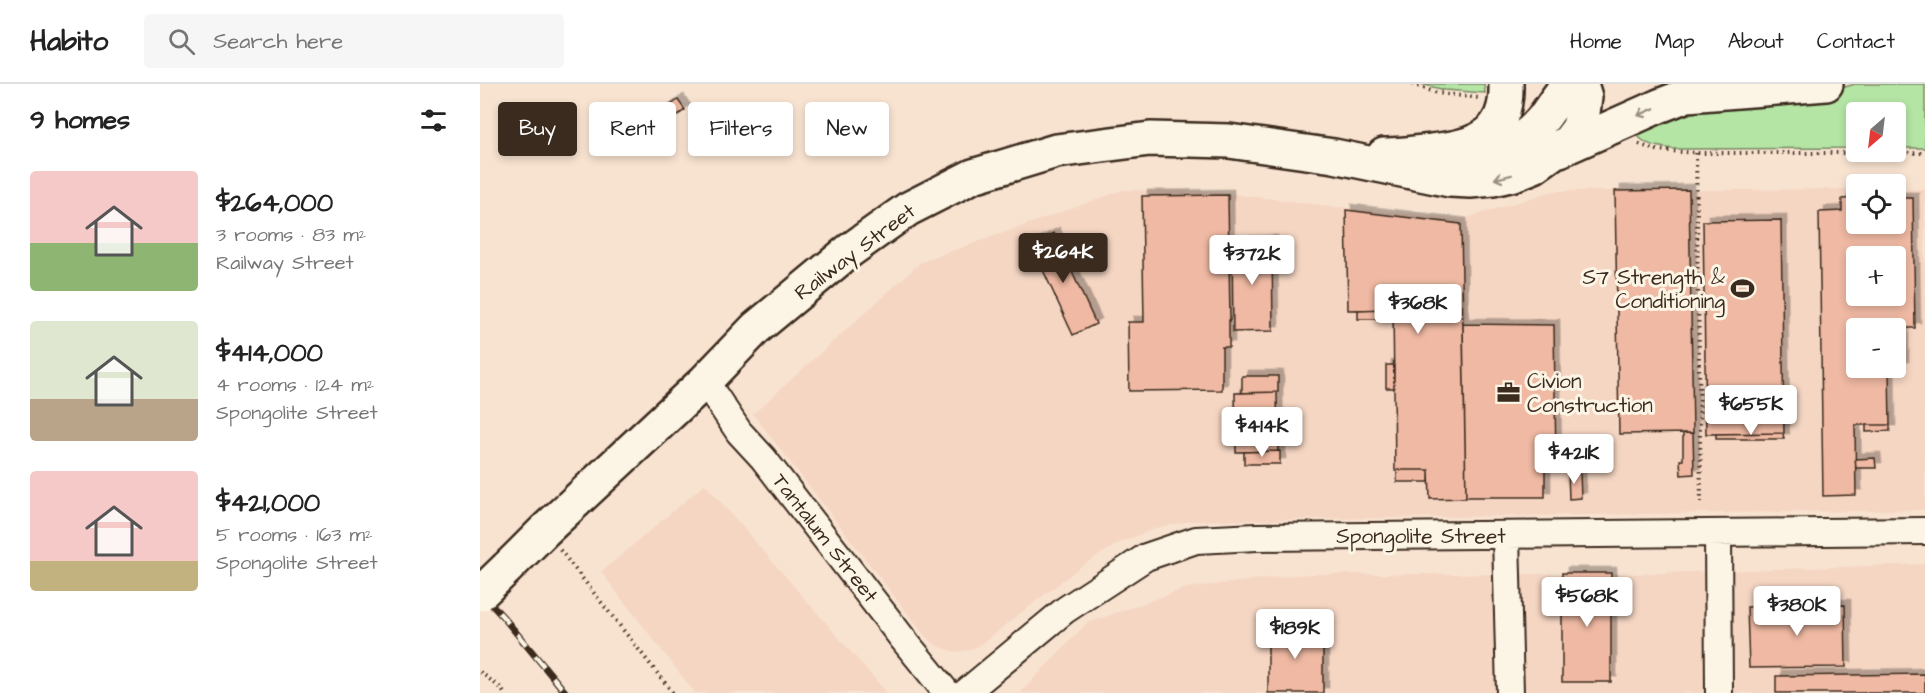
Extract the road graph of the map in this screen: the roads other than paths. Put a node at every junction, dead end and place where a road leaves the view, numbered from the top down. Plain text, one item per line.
1 (1569, 84) edge
2 (1581, 84) edge
3 (1826, 84) edge
4 (1496, 91) edge
5 (1555, 152) junction
6 (1386, 155) junction
7 (1334, 156) junction
8 (705, 381) junction
9 (1925, 531) edge
10 (1718, 534) junction
11 (1506, 536) junction
12 (480, 594) edge
13 (947, 693) edge
14 (965, 693) edge
15 (1510, 693) edge
16 (1719, 693) edge

1 - 6 main road, Railway Street
2 - 5 main road, Railway Street
3 -> 5 main road
4 - 6 main road, Railway Street
5 -> 7 main road, Railway Street
6 - 7 main road, Railway Street
7 - 8 main road, Railway Street
8 - 12 main road, Railway Street, bridge
8 - 13 street, Tantalum Street
9 - 10 street, Spongolite Street
10 - 11 street, Spongolite Street
10 - 16 street
11 - 14 street, Spongolite Street
11 - 15 street

